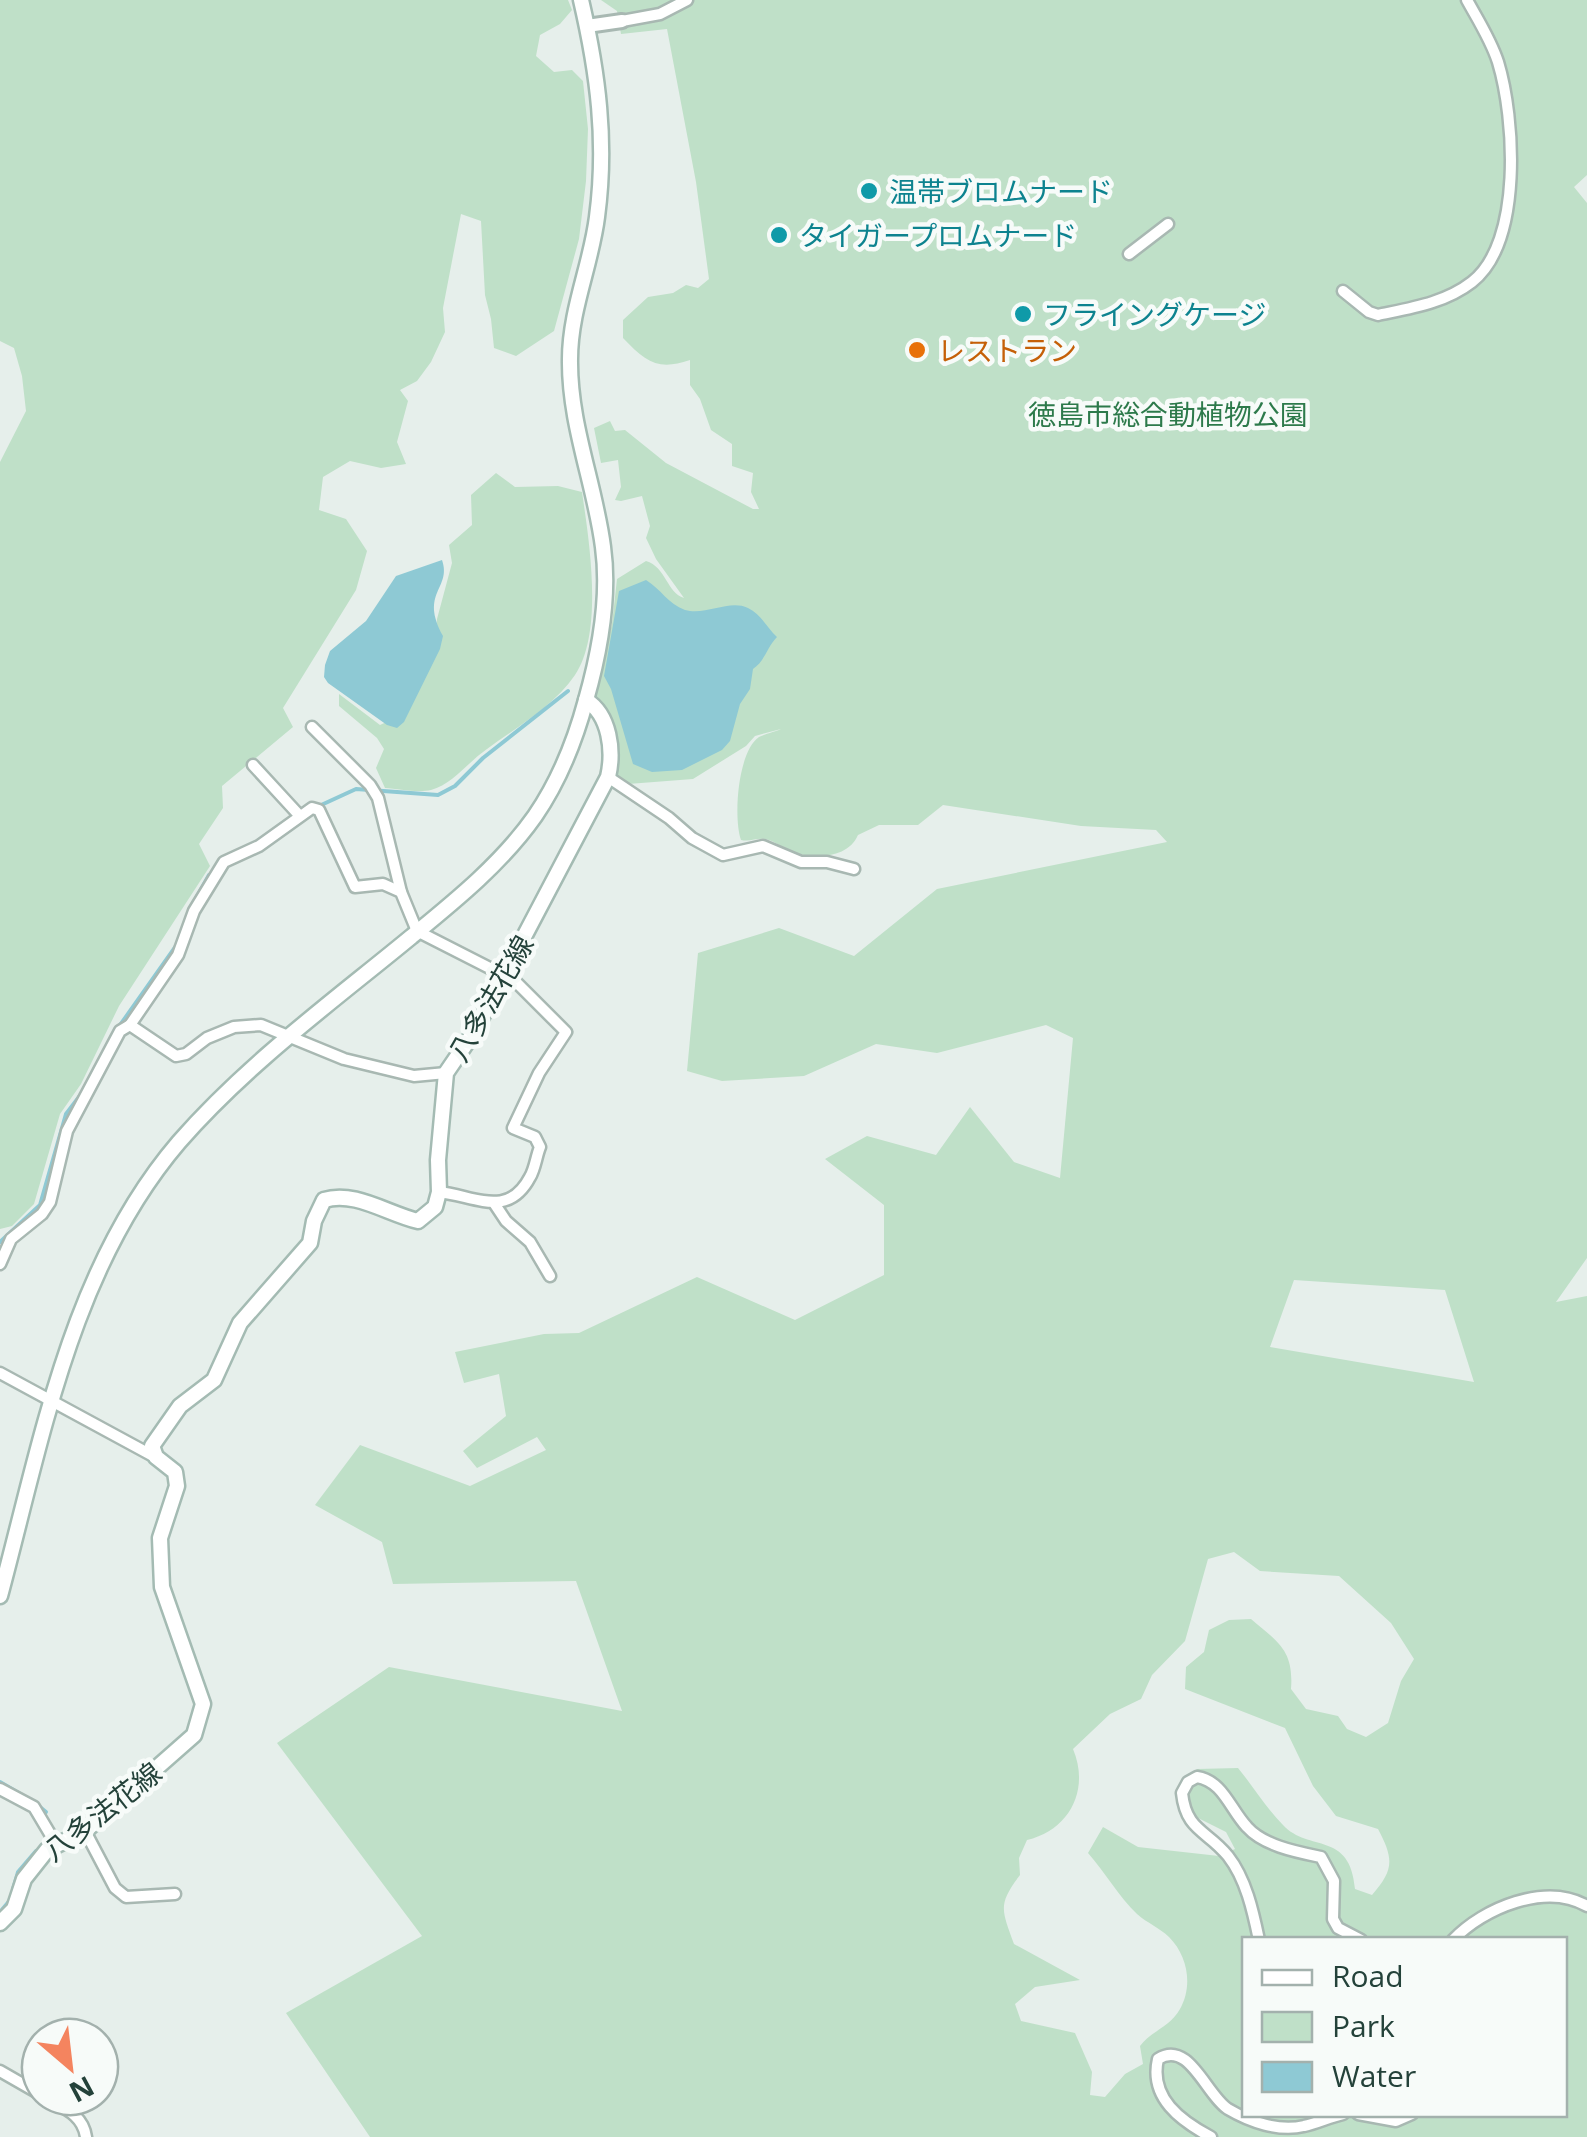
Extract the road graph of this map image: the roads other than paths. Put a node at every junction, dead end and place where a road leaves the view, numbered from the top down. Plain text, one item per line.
1 (581, 0) edge
2 (687, 0) edge
3 (1467, 0) edge
4 (622, 21) joint
5 (587, 26) junction
6 (1168, 224) dead end
7 (1129, 254) dead end
8 (1344, 291) dead end
9 (586, 700) junction
10 (312, 727) dead end
11 (253, 765) dead end
12 (608, 777) junction
13 (299, 815) junction
14 (854, 869) dead end
15 (402, 892) junction
16 (418, 931) junction
17 (503, 974) junction
18 (130, 1025) junction
19 (291, 1036) junction
20 (446, 1073) junction
21 (439, 1192) junction
22 (494, 1203) junction
23 (0, 1264) edge
24 (550, 1276) dead end
25 (0, 1372) edge
26 (53, 1402) junction
27 (156, 1457) junction
28 (0, 1596) edge
29 (0, 1789) edge
30 (86, 1831) junction
31 (56, 1844) junction
32 (175, 1894) dead end
33 (1587, 1906) edge
34 (0, 1924) edge
35 (1258, 1937) edge
36 (1355, 1937) edge
37 (1456, 1937) edge
38 (1242, 2114) edge
39 (1248, 2117) edge
40 (1333, 2117) edge
41 (1377, 2117) edge
42 (1404, 2117) edge
43 (1212, 2137) edge

1 - 5 main road
2 - 4 street
3 - 8 street
4 - 5 street
5 - 9 main road
6 - 7 street
9 - 12 main road, 八多法花線
9 - 16 main road
10 - 15 street
11 - 13 street
12 - 14 street
12 - 17 main road, 八多法花線
13 - 15 street
13 - 18 street
15 - 16 street
16 - 17 street
16 - 19 main road
17 - 20 main road, 八多法花線
17 - 22 street
18 - 19 street
18 - 23 street
19 - 20 street
19 - 26 main road
20 - 21 main road, 八多法花線
21 - 22 street
21 - 27 main road
22 - 24 street
25 - 26 street
26 - 27 street
26 - 28 main road
27 - 30 main road, 八多法花線
29 - 31 street
30 - 31 main road, 八多法花線
30 - 32 street
31 - 34 main road, 八多法花線
33 - 37 street
35 - 36 street
38 - 43 street
39 - 40 street
41 - 42 street

